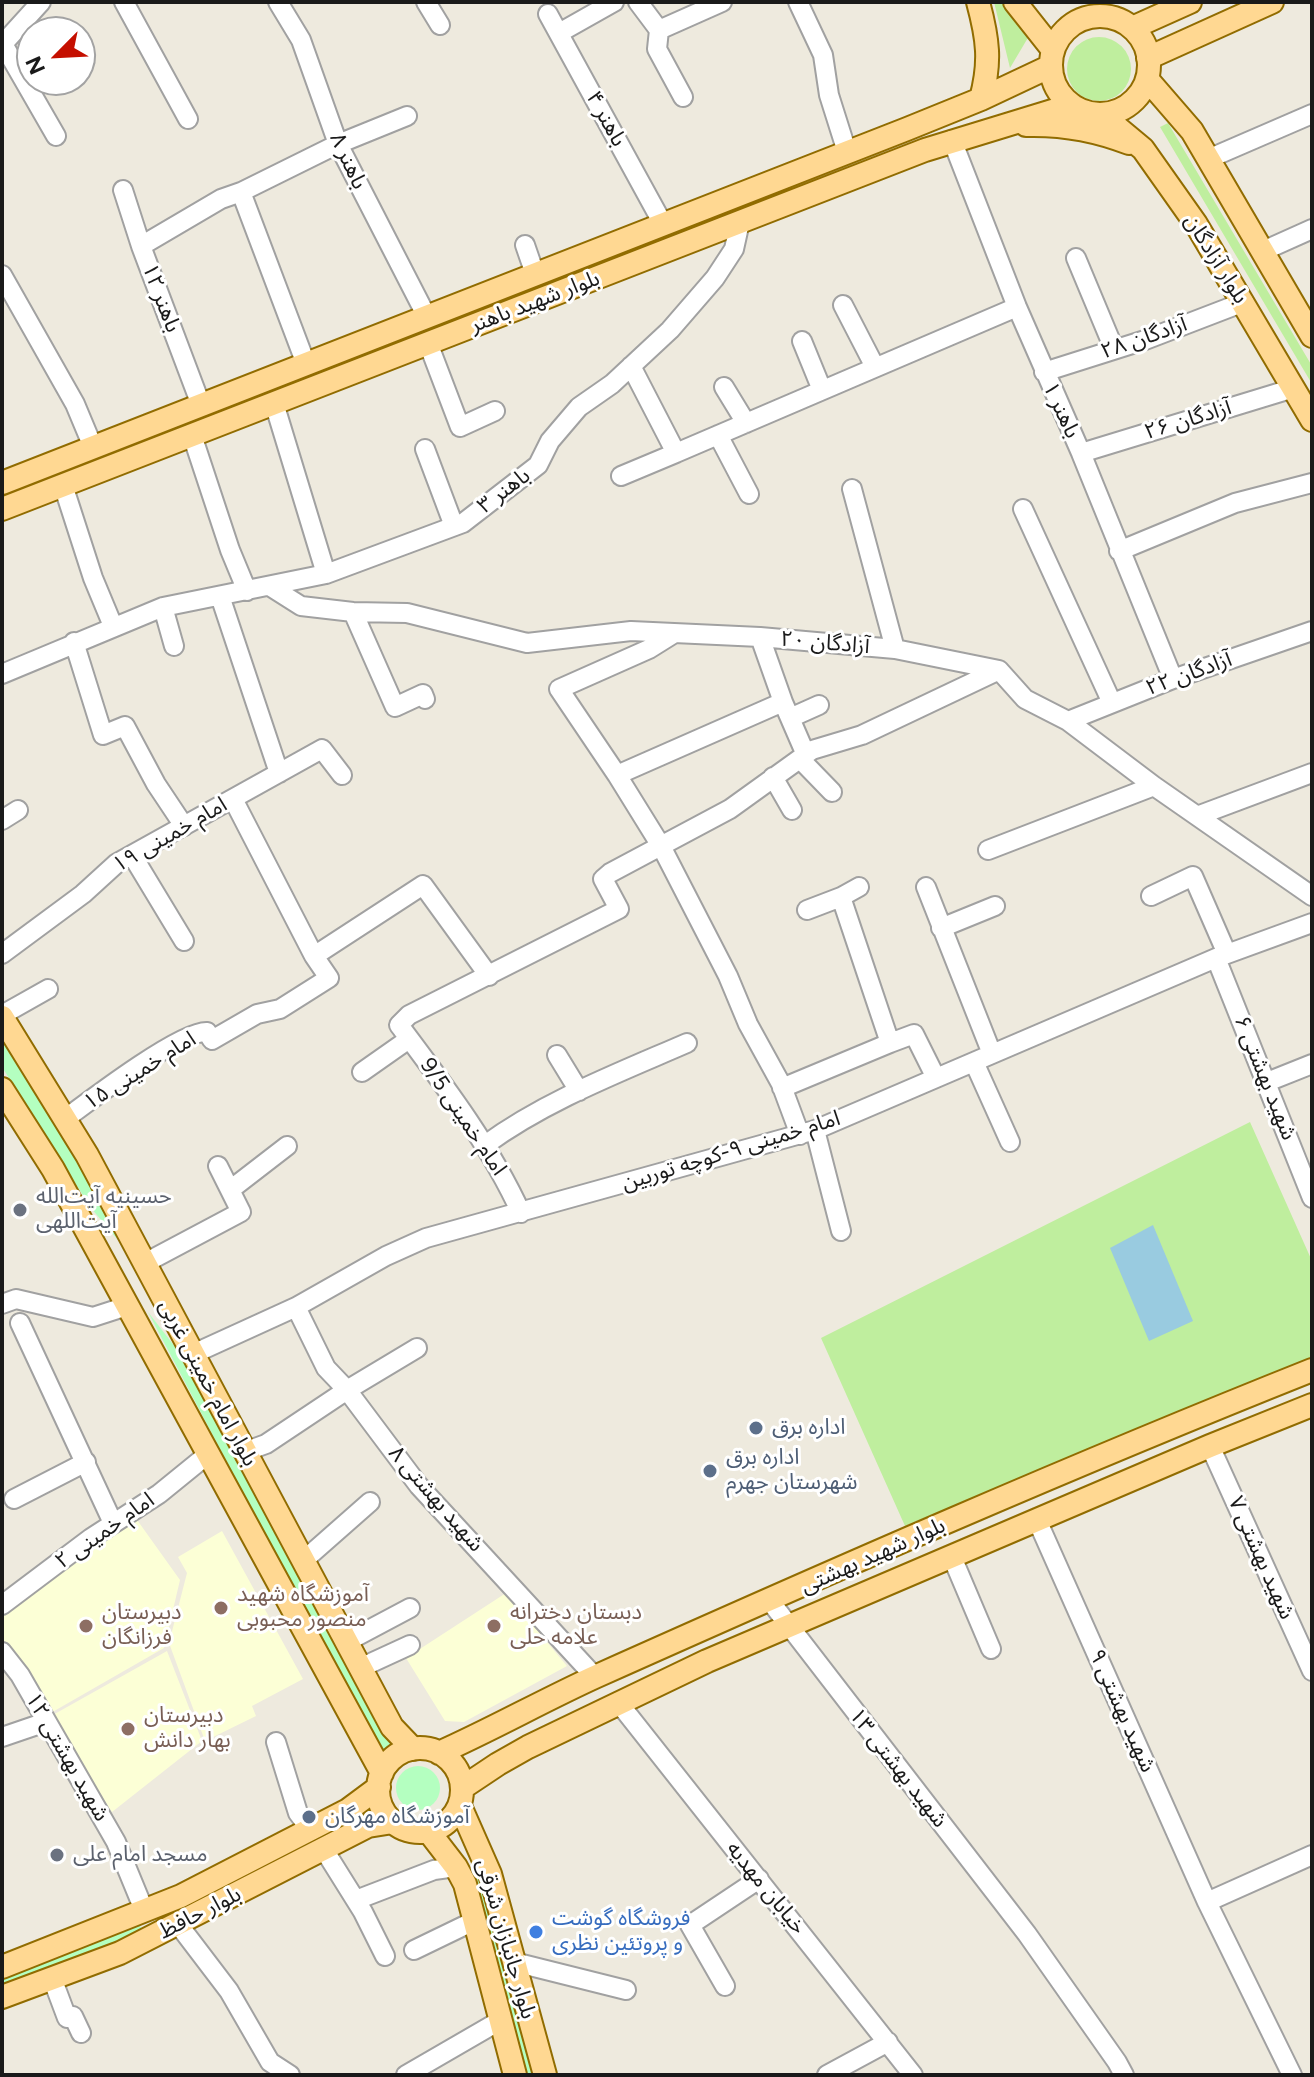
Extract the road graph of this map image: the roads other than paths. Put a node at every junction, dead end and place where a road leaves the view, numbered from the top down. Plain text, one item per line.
1 (41, 2) edge
2 (124, 2) edge
3 (278, 2) edge
4 (426, 2) edge
5 (614, 2) edge
6 (638, 2) edge
7 (798, 2) edge
8 (978, 2) edge
9 (1015, 2) edge
10 (1190, 2) edge
11 (1272, 2) edge
12 (717, 3) edge
13 (1092, 9) edge
14 (548, 14) dead end
15 (440, 25) dead end
16 (1132, 28) junction
17 (659, 30) junction
18 (559, 33) junction
19 (2, 44) edge
20 (1052, 58) junction
21 (1147, 69) junction
22 (683, 97) dead end
23 (981, 99) junction
24 (1072, 105) junction
25 (1101, 114) junction
26 (1312, 114) edge
27 (407, 116) dead end
28 (188, 119) dead end
29 (1001, 125) junction
30 (56, 136) dead end
31 (952, 140) junction
32 (338, 144) junction
33 (1143, 149) junction
34 (847, 152) junction
35 (1208, 159) junction
36 (123, 190) dead end
37 (241, 192) junction
38 (740, 222) junction
39 (663, 224) junction
40 (1312, 229) edge
41 (525, 245) dead end
42 (141, 246) junction
43 (1263, 251) junction
44 (1076, 258) dead end
45 (535, 274) junction
46 (2, 275) edge
47 (1244, 302) junction
48 (843, 305) dead end
49 (1017, 307) junction
50 (427, 317) junction
51 (1312, 336) edge
52 (802, 341) dead end
53 (432, 342) junction
54 (1114, 349) junction
55 (306, 364) junction
56 (631, 366) junction
57 (875, 367) junction
58 (1044, 372) junction
59 (724, 387) dead end
60 (1294, 388) junction
61 (822, 390) junction
62 (274, 403) junction
63 (201, 405) junction
64 (495, 411) dead end
65 (1312, 420) edge
66 (746, 423) junction
67 (192, 435) junction
68 (718, 435) junction
69 (93, 447) junction
70 (425, 449) dead end
71 (676, 453) junction
72 (1081, 453) junction
73 (621, 476) dead end
74 (2, 483) edge
75 (1312, 483) edge
76 (63, 485) junction
77 (852, 489) dead end
78 (749, 494) dead end
79 (2, 509) edge
80 (1023, 509) dead end
81 (454, 526) junction
82 (1119, 551) junction
83 (326, 574) junction
84 (271, 587) junction
85 (247, 591) junction
86 (220, 596) junction
87 (163, 607) junction
88 (353, 612) junction
89 (113, 626) junction
90 (1312, 631) edge
91 (673, 634) junction
92 (760, 637) junction
93 (74, 642) junction
94 (174, 646) dead end
95 (895, 649) junction
96 (999, 670) junction
97 (2, 674) edge
98 (1173, 679) junction
99 (425, 699) dead end
100 (1112, 703) junction
101 (819, 705) dead end
102 (786, 710) junction
103 (1068, 721) junction
104 (803, 757) junction
105 (279, 773) junction
106 (1312, 773) edge
107 (342, 775) dead end
108 (617, 775) junction
109 (773, 777) junction
110 (1154, 786) junction
111 (832, 792) dead end
112 (233, 799) junction
113 (792, 810) dead end
114 (1197, 816) junction
115 (184, 826) junction
116 (661, 846) junction
117 (988, 850) dead end
118 (132, 855) junction
119 (859, 887) dead end
120 (926, 887) dead end
121 (1151, 896) dead end
122 (1312, 896) edge
123 (841, 897) junction
124 (995, 906) dead end
125 (807, 910) dead end
126 (1312, 923) edge
127 (941, 928) junction
128 (184, 941) dead end
129 (2, 954) edge
130 (314, 956) junction
131 (1222, 956) junction
132 (489, 976) junction
133 (48, 989) dead end
134 (2, 1016) edge
135 (404, 1032) junction
136 (687, 1043) dead end
137 (890, 1043) junction
138 (992, 1054) junction
139 (557, 1055) dead end
140 (974, 1062) junction
141 (1312, 1064) edge
142 (362, 1072) dead end
143 (936, 1078) junction
144 (1267, 1082) junction
145 (782, 1088) junction
146 (2, 1089) edge
147 (579, 1091) junction
148 (65, 1119) junction
149 (807, 1133) junction
150 (1010, 1142) dead end
151 (485, 1145) junction
152 (287, 1146) dead end
153 (697, 1163) junction
154 (218, 1166) dead end
155 (230, 1190) junction
156 (1312, 1198) edge
157 (521, 1213) junction
158 (841, 1231) dead end
159 (426, 1238) junction
160 (145, 1263) junction
161 (158, 1287) junction
162 (2, 1304) edge
163 (127, 1306) junction
164 (296, 1307) junction
165 (20, 1323) dead end
166 (417, 1348) dead end
167 (193, 1354) junction
168 (1312, 1370) edge
169 (347, 1390) junction
170 (1312, 1405) edge
171 (1210, 1446) junction
172 (244, 1452) junction
173 (207, 1455) junction
174 (86, 1462) junction
175 (14, 1499) dead end
176 (370, 1502) dead end
177 (1037, 1520) junction
178 (113, 1523) junction
179 (952, 1557) junction
180 (303, 1561) junction
181 (770, 1601) junction
182 (2, 1605) edge
183 (410, 1608) dead end
184 (789, 1628) junction
185 (346, 1642) junction
186 (410, 1645) dead end
187 (991, 1649) dead end
188 (2, 1652) edge
189 (360, 1668) junction
190 (1312, 1671) edge
191 (595, 1677) junction
192 (618, 1702) junction
193 (46, 1722) junction
194 (2, 1737) edge
195 (276, 1742) dead end
196 (413, 1749) junction
197 (439, 1753) junction
198 (380, 1780) junction
199 (461, 1797) junction
200 (393, 1822) junction
201 (310, 1829) junction
202 (429, 1832) junction
203 (323, 1848) junction
204 (1312, 1855) edge
205 (456, 1867) junction
206 (759, 1879) junction
207 (356, 1900) junction
208 (1207, 1902) junction
209 (144, 1910) junction
210 (476, 1920) junction
211 (178, 1924) junction
212 (414, 1950) dead end
213 (385, 1956) dead end
214 (514, 1962) junction
215 (2, 1967) edge
216 (52, 1978) junction
217 (725, 1986) dead end
218 (626, 1990) dead end
219 (2, 1997) edge
220 (501, 2020) junction
221 (81, 2033) dead end
222 (888, 2042) junction
223 (290, 2075) edge
224 (406, 2075) edge
225 (515, 2075) edge
226 (545, 2075) edge
227 (827, 2075) edge
228 (913, 2075) edge
229 (1124, 2075) edge
230 (1292, 2075) edge

1 - 19 street
2 - 28 street
3 - 32 street, باهنر ۸
4 - 15 street
5 - 18 street
6 - 17 street
7 - 34 street
8 - 23 main road
9 - 20 main road
10 - 16 main road
11 - 21 main road
12 - 17 street
13 - 16 main road
13 - 20 main road
14 - 18 street, باهنر ۴
16 - 21 main road
17 - 22 street
18 - 39 street, باهنر ۴
19 - 30 street
20 - 23 main road, بلوار شهید باهنر
20 - 24 main road
21 - 25 main road
21 - 35 main road, بلوار آزادگان
23 - 34 main road, بلوار شهید باهنر
24 - 25 main road
24 - 29 main road, بلوار شهید باهنر
25 - 33 main road, بلوار آزادگان
26 - 35 street
27 - 32 street
29 - 31 main road, بلوار شهید باهنر
29 - 33 main road
31 - 38 main road, بلوار شهید باهنر
31 - 49 street, باهنر ۱
32 - 37 street
32 - 50 street, باهنر ۸
33 - 47 main road, بلوار آزادگان
34 - 39 main road, بلوار شهید باهنر
35 - 43 main road, بلوار آزادگان
36 - 42 street, باهنر ۱۲
37 - 42 street
37 - 55 street
38 - 53 main road, بلوار شهید باهنر
38 - 56 street, باهنر ۳
39 - 45 main road, بلوار شهید باهنر
40 - 43 street
41 - 45 street
42 - 63 street, باهنر ۱۲
43 - 51 main road, بلوار آزادگان
44 - 54 street
45 - 50 main road, بلوار شهید باهنر
46 - 69 street
47 - 54 street, آزادگان ۲۸
47 - 60 main road, بلوار آزادگان
48 - 57 street
49 - 57 street
49 - 58 street, باهنر ۱
50 - 53 main road
50 - 55 main road, بلوار شهید باهنر
52 - 61 street
53 - 62 main road, بلوار شهید باهنر
53 - 64 street
54 - 58 street, آزادگان ۲۸
55 - 63 main road, بلوار شهید باهنر
56 - 71 street
56 - 81 street, باهنر ۳
57 - 61 street
58 - 72 street, باهنر ۱
59 - 66 street
60 - 65 main road, بلوار آزادگان
60 - 72 street, آزادگان ۲۶
61 - 66 street
62 - 67 main road, بلوار شهید باهنر
62 - 83 street
63 - 69 main road, بلوار شهید باهنر
66 - 68 street
67 - 76 main road, بلوار شهید باهنر
67 - 85 street
68 - 71 street
68 - 78 street
69 - 74 main road, بلوار شهید باهنر
70 - 81 street
71 - 73 street
72 - 82 street, باهنر ۱
75 - 82 street
76 - 79 main road, بلوار شهید باهنر
76 - 89 street
77 - 95 street
80 - 100 street
81 - 83 street, باهنر ۳
82 - 98 street, باهنر ۱
83 - 84 street, باهنر ۳
84 - 85 street, باهنر ۳
84 - 88 street, آزادگان ۲۰
85 - 86 street, باهنر ۳
86 - 87 street, باهنر ۳
86 - 105 street
87 - 89 street, باهنر ۳
87 - 94 street
88 - 91 street, آزادگان ۲۰
88 - 99 street
89 - 93 street, باهنر ۳
90 - 98 street, آزادگان ۲۲
91 - 92 street, آزادگان ۲۰
91 - 108 street
92 - 95 street, آزادگان ۲۰
92 - 102 street
93 - 97 street, باهنر ۳
93 - 115 street
95 - 96 street, آزادگان ۲۰
96 - 103 street
96 - 104 street
98 - 100 street, آزادگان ۲۲
100 - 103 street, آزادگان ۲۲
101 - 102 street
102 - 104 street
102 - 108 street
103 - 110 street
104 - 109 street
104 - 111 street
105 - 107 street, امام خمینی ۱۹
105 - 112 street, امام خمینی ۱۹
106 - 114 street
108 - 116 street
109 - 113 street
109 - 116 street
110 - 114 street
110 - 117 street
112 - 115 street, امام خمینی ۱۹
112 - 130 street
114 - 122 street
115 - 118 street, امام خمینی ۱۹
116 - 132 street
116 - 145 street
118 - 128 street
118 - 129 street, امام خمینی ۱۹
119 - 123 street
120 - 127 street
121 - 131 street, شهید بهشتی ۶
123 - 125 street
123 - 137 street
124 - 127 street
126 - 131 street, امام خمینی ۹-کوچه توربین
127 - 138 street
130 - 132 street
130 - 148 street, امام خمینی ۱۵
131 - 138 street, امام خمینی ۹-کوچه توربین
131 - 144 street, شهید بهشتی ۶
132 - 135 street
133 - 134 street
134 - 148 main road, بلوار امام خمینی غربی
135 - 142 street
135 - 151 street, امام خمینی 9/5
136 - 147 street
137 - 143 street
137 - 145 street
138 - 140 street, امام خمینی ۹-کوچه توربین
139 - 147 street
140 - 143 street, امام خمینی ۹-کوچه توربین
140 - 150 street
141 - 144 street
143 - 149 street, امام خمینی ۹-کوچه توربین
144 - 156 street, شهید بهشتی ۶
145 - 149 street
146 - 163 main road, بلوار امام خمینی غربی
147 - 151 street
148 - 160 main road, بلوار امام خمینی غربی
149 - 153 street, امام خمینی ۹-کوچه توربین
149 - 158 street
151 - 157 street, امام خمینی 9/5
152 - 155 street
153 - 157 street, امام خمینی ۹-کوچه توربین
153 - 159 street
154 - 155 street
155 - 160 street
157 - 159 street, امام خمینی ۹-کوچه توربین
159 - 164 street, امام خمینی ۹-کوچه توربین
160 - 161 main road, بلوار امام خمینی غربی
161 - 163 main road
161 - 167 main road, بلوار امام خمینی غربی
162 - 163 street
163 - 173 main road, بلوار امام خمینی غربی
164 - 167 street, امام خمینی ۹-کوچه توربین
164 - 169 street, شهید بهشتی ۸
165 - 174 street
166 - 169 street
167 - 172 main road, بلوار امام خمینی غربی
168 - 181 main road, بلوار شهید بهشتی
169 - 172 street
169 - 191 street, شهید بهشتی ۸
170 - 171 main road, بلوار شهید بهشتی
171 - 177 main road, بلوار شهید بهشتی
171 - 190 street, شهید بهشتی ۷
172 - 180 main road, بلوار امام خمینی غربی
173 - 178 street, امام خمینی ۲
173 - 198 main road, بلوار امام خمینی غربی
174 - 175 street
174 - 178 street
176 - 180 street
177 - 179 main road, بلوار شهید بهشتی
177 - 208 street, شهید بهشتی ۹
178 - 182 street, امام خمینی ۲
179 - 184 main road, بلوار شهید بهشتی
179 - 187 street
180 - 185 main road, بلوار امام خمینی غربی
181 - 184 street, شهید بهشتی ۱۳
181 - 191 main road, بلوار شهید بهشتی
183 - 185 street
184 - 192 main road, بلوار شهید بهشتی
184 - 229 street, شهید بهشتی ۱۳
185 - 189 main road, بلوار امام خمینی غربی
186 - 189 street
188 - 193 street, شهید بهشتی ۱۲
189 - 196 main road, بلوار امام خمینی غربی
191 - 197 main road, بلوار شهید بهشتی
192 - 199 main road, بلوار شهید بهشتی
192 - 206 street, خیابان مهدیه
193 - 194 street
193 - 209 street, شهید بهشتی ۱۲
195 - 201 street
196 - 197 main road
196 - 198 main road
197 - 199 main road
198 - 200 main road
198 - 201 main road, بلوار حافظ
199 - 202 main road
199 - 214 main road, بلوار جانبازان شرقی
200 - 202 main road
200 - 203 main road, بلوار حافظ
201 - 209 main road, بلوار حافظ
202 - 205 main road, بلوار جانبازان شرقی
203 - 207 street
203 - 211 main road, بلوار حافظ
204 - 208 street
205 - 207 street
205 - 210 main road, بلوار جانبازان شرقی
206 - 217 street
206 - 222 street, خیابان مهدیه
207 - 213 street
208 - 230 street, شهید بهشتی ۹
209 - 215 main road, بلوار حافظ
210 - 212 street
210 - 220 main road, بلوار جانبازان شرقی
211 - 216 main road, بلوار حافظ
211 - 223 street
214 - 218 street
214 - 226 main road, بلوار جانبازان شرقی
216 - 219 main road, بلوار حافظ
216 - 221 street
220 - 224 street
220 - 225 main road, بلوار جانبازان شرقی
222 - 227 street
222 - 228 street, خیابان مهدیه

